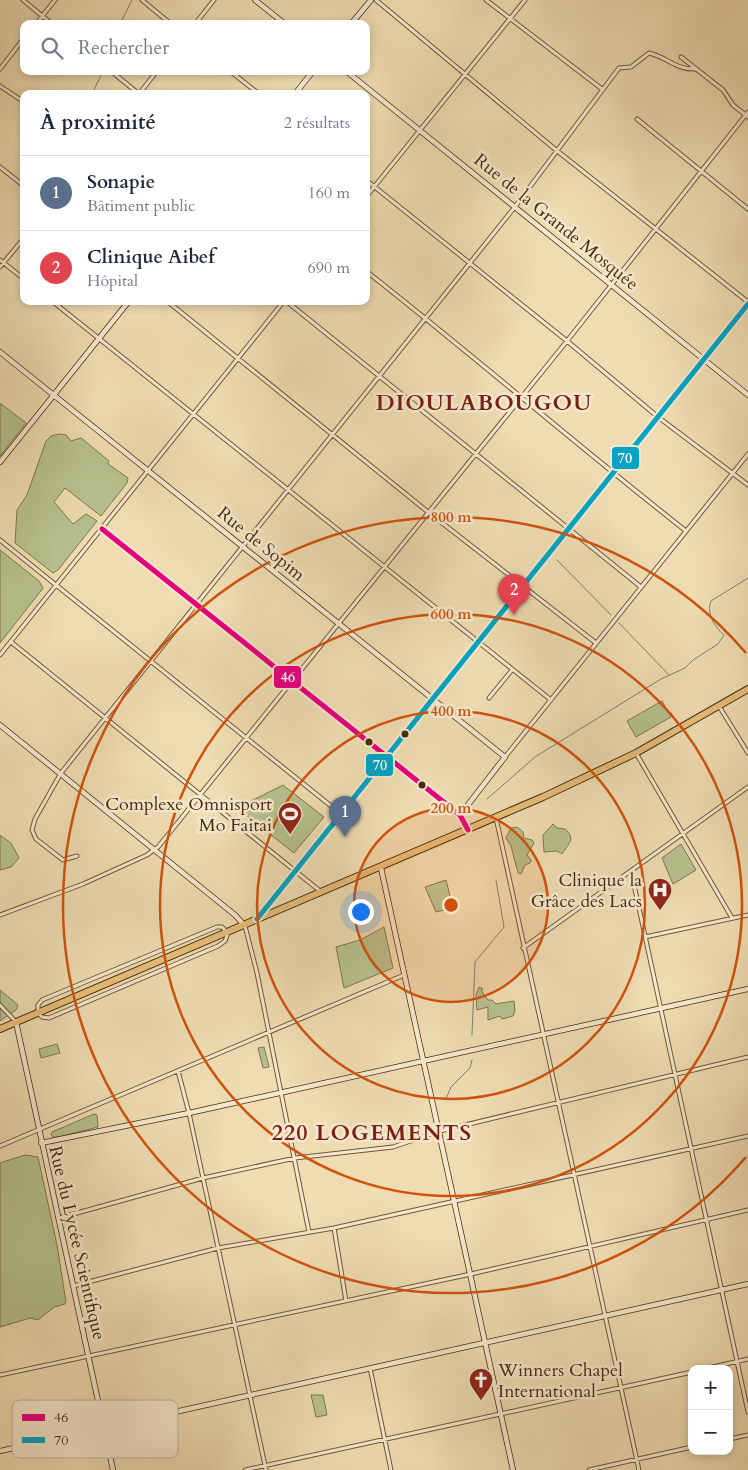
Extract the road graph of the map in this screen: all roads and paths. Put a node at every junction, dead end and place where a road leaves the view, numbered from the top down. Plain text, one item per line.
1 (23, 0) edge
2 (55, 0) edge
3 (142, 0) edge
4 (214, 0) edge
5 (255, 0) edge
6 (371, 0) edge
7 (376, 0) edge
8 (486, 0) edge
9 (525, 0) edge
10 (42, 16) junction
11 (510, 18) junction
12 (39, 20) edge
13 (47, 20) edge
14 (166, 20) edge
15 (198, 20) edge
16 (280, 20) edge
17 (355, 20) edge
18 (20, 43) edge
19 (682, 57) dead end
20 (0, 68) edge
21 (696, 69) junction
22 (466, 73) junction
23 (116, 75) edge
24 (154, 75) edge
25 (235, 75) edge
26 (311, 75) edge
27 (351, 75) edge
28 (0, 86) edge
29 (602, 89) junction
30 (134, 90) edge
31 (142, 90) edge
32 (253, 90) edge
33 (298, 90) edge
34 (369, 90) edge
35 (370, 90) edge
36 (20, 99) edge
37 (747, 115) edge
38 (637, 119) dead end
39 (420, 131) junction
40 (556, 150) junction
41 (0, 167) edge
42 (700, 171) junction
43 (20, 183) edge
44 (370, 184) edge
45 (374, 187) junction
46 (370, 192) edge
47 (514, 208) junction
48 (748, 208) edge
49 (655, 229) junction
50 (20, 243) edge
51 (0, 260) edge
52 (4, 263) junction
53 (470, 263) junction
54 (0, 267) edge
55 (370, 273) edge
56 (20, 276) edge
57 (611, 284) junction
58 (748, 303) edge
59 (57, 305) edge
60 (126, 305) edge
61 (172, 305) edge
62 (282, 305) edge
63 (290, 305) edge
64 (426, 318) junction
65 (98, 339) junction
66 (567, 341) junction
67 (0, 352) edge
68 (238, 359) junction
69 (704, 359) junction
70 (380, 376) junction
71 (53, 395) junction
72 (748, 395) edge
73 (522, 396) junction
74 (193, 414) junction
75 (658, 417) junction
76 (332, 435) junction
77 (748, 454) edge
78 (475, 455) junction
79 (0, 462) edge
80 (148, 472) junction
81 (733, 473) junction
82 (613, 474) junction
83 (748, 485) edge
84 (289, 490) junction
85 (428, 512) junction
86 (102, 529) junction
87 (568, 530) junction
88 (686, 531) junction
89 (0, 540) edge
90 (243, 548) junction
91 (383, 568) junction
92 (57, 585) junction
93 (523, 586) junction
94 (641, 587) junction
95 (198, 603) junction
96 (338, 624) junction
97 (11, 642) junction
98 (478, 642) junction
99 (596, 643) junction
100 (0, 655) edge
101 (152, 661) junction
102 (512, 670) junction
103 (291, 680) junction
104 (748, 689) edge
105 (489, 698) dead end
106 (433, 699) junction
107 (551, 700) junction
108 (719, 706) junction
109 (106, 717) junction
110 (0, 725) edge
111 (246, 738) junction
112 (636, 753) junction
113 (748, 753) edge
114 (505, 757) junction
115 (386, 758) junction
116 (61, 773) junction
117 (748, 787) edge
118 (201, 796) junction
119 (341, 814) junction
120 (460, 815) junction
121 (496, 818) junction
122 (468, 830) junction
123 (683, 833) junction
124 (154, 850) junction
125 (77, 856) dead end
126 (381, 868) junction
127 (295, 871) junction
128 (631, 871) junction
129 (322, 892) junction
130 (0, 915) edge
131 (748, 915) edge
132 (732, 918) junction
133 (256, 921) junction
134 (245, 926) junction
135 (228, 933) junction
136 (645, 937) junction
137 (523, 948) junction
138 (404, 975) junction
139 (748, 988) edge
140 (0, 1005) edge
141 (660, 1008) junction
142 (38, 1013) junction
143 (16, 1022) junction
144 (0, 1029) edge
145 (542, 1033) junction
146 (269, 1034) junction
147 (748, 1058) edge
148 (425, 1060) junction
149 (178, 1071) junction
150 (675, 1074) junction
151 (280, 1092) junction
152 (558, 1105) junction
153 (189, 1113) junction
154 (38, 1130) junction
155 (440, 1131) junction
156 (748, 1136) edge
157 (41, 1143) junction
158 (0, 1146) edge
159 (692, 1149) junction
160 (295, 1158) junction
161 (574, 1175) junction
162 (203, 1178) junction
163 (454, 1202) junction
164 (748, 1210) edge
165 (59, 1218) junction
166 (708, 1219) junction
167 (334, 1228) junction
168 (309, 1232) junction
169 (590, 1245) junction
170 (218, 1248) junction
171 (471, 1274) junction
172 (748, 1284) edge
173 (73, 1286) junction
174 (723, 1290) junction
175 (346, 1301) junction
176 (605, 1316) junction
177 (235, 1325) junction
178 (485, 1343) junction
179 (88, 1357) junction
180 (748, 1359) edge
181 (738, 1361) junction
182 (721, 1365) edge
183 (370, 1367) junction
184 (688, 1373) edge
185 (0, 1375) edge
186 (620, 1388) junction
187 (250, 1397) junction
188 (97, 1400) edge
189 (178, 1412) edge
190 (748, 1412) edge
191 (501, 1414) junction
192 (748, 1435) edge
193 (733, 1438) edge
194 (385, 1440) junction
195 (688, 1448) edge
196 (637, 1459) junction
197 (266, 1468) edge
198 (245, 1470) edge
199 (392, 1470) edge
200 (513, 1470) edge
201 (589, 1470) edge
202 (639, 1470) edge

1 - 10 street
2 - 10 street
3 - 14 street
4 - 15 street
5 - 16 street
6 - 17 street
7 - 22 street
8 - 11 street
9 - 11 street
10 - 12 street
10 - 13 street
11 - 22 street
11 - 29 street
18 - 20 street
19 - 21 street
21 - 29 street
21 - 37 street
22 - 39 street
22 - 40 street
23 - 30 street
24 - 31 street
25 - 32 street
26 - 33 street
27 - 34 street, Rue de la Grande Mosquée
28 - 36 street
29 - 40 street
35 - 39 street, Rue de la Grande Mosquée
37 - 42 street
38 - 42 street
39 - 45 street
39 - 47 street, Rue de la Grande Mosquée
40 - 47 street
40 - 49 street
41 - 43 street
42 - 48 street
42 - 49 street
44 - 45 street
45 - 46 street
45 - 53 street
47 - 53 street
47 - 57 street, Rue de la Grande Mosquée
49 - 57 street
49 - 58 street
50 - 52 street
51 - 52 street
52 - 54 street
52 - 56 street
53 - 64 street
53 - 66 street
55 - 64 street
57 - 66 street
57 - 69 street, Rue de la Grande Mosquée
58 - 69 street
59 - 65 street
60 - 65 street
61 - 68 street
62 - 68 street
63 - 70 street
64 - 70 street
64 - 73 street
65 - 71 street
65 - 74 street
66 - 73 street
66 - 75 street
67 - 71 street, Rue de Sopim
68 - 74 street
68 - 76 street
69 - 72 street, Rue de la Grande Mosquée
69 - 75 street
70 - 76 street
70 - 78 street
71 - 79 street
71 - 80 street, Rue de Sopim
73 - 78 street
73 - 82 street
74 - 80 street
74 - 84 street
75 - 81 street
75 - 82 street
76 - 84 street
76 - 85 street
77 - 81 street
78 - 85 street
78 - 87 street
80 - 86 street
80 - 90 street, Rue de Sopim
81 - 83 street
81 - 88 street
82 - 87 street
82 - 88 street
84 - 90 street
84 - 91 street
85 - 91 street
85 - 93 street
86 - 92 street
86 - 95 street
87 - 93 street
87 - 94 street
88 - 94 street
89 - 92 street
90 - 95 street
90 - 96 street, Rue de Sopim
91 - 96 street
91 - 98 street
92 - 97 street
92 - 101 street
93 - 98 street
93 - 99 street
94 - 99 street
95 - 101 street
95 - 103 street
96 - 103 street
96 - 106 street, Rue de Sopim
97 - 100 street
97 - 109 street
98 - 102 street
98 - 106 street
99 - 107 street
101 - 109 street
101 - 111 street
102 - 105 street
102 - 107 street
103 - 111 street
103 - 115 street
104 - 108 highway
106 - 114 street, Rue de Sopim
106 - 115 street
107 - 114 street
108 - 112 highway
108 - 113 street
109 - 116 street
109 - 118 street
110 - 116 street
111 - 118 street
111 - 119 street
112 - 121 highway
112 - 123 street
114 - 120 street
115 - 119 street
115 - 120 street
116 - 124 street
116 - 125 street
117 - 123 street
118 - 124 street
118 - 127 street
119 - 127 street
120 - 122 street
121 - 122 highway
121 - 137 street
122 - 126 highway
123 - 128 street
123 - 132 street
124 - 130 street
124 - 134 street
126 - 129 highway
126 - 138 street
127 - 129 street
127 - 133 street
128 - 136 street
128 - 137 street
129 - 133 highway
131 - 132 street
132 - 136 street
133 - 134 highway
134 - 135 highway
134 - 146 street
135 - 142 highway
135 - 142 street
136 - 141 street
137 - 145 street
138 - 146 street
138 - 148 street
139 - 141 street
140 - 143 street
141 - 145 street
141 - 150 street
142 - 143 highway
143 - 144 highway
143 - 154 street, Rue du Lycée Scientifique
145 - 148 street
145 - 152 street
146 - 149 street
146 - 151 street
147 - 150 street
148 - 151 street
148 - 155 street
149 - 153 street
149 - 154 street
150 - 152 street
150 - 159 street
151 - 153 street
151 - 160 street
152 - 155 street
152 - 161 street
153 - 157 street
153 - 162 street
154 - 157 street, Rue du Lycée Scientifique
154 - 158 street
155 - 160 street
155 - 163 street
156 - 159 street
157 - 165 street, Rue du Lycée Scientifique
159 - 161 street
159 - 166 street
160 - 162 street
160 - 168 street
161 - 163 street
161 - 169 street
162 - 165 street
162 - 170 street
163 - 167 street
163 - 171 street
164 - 166 street
165 - 173 street, Rue du Lycée Scientifique
166 - 169 street
166 - 174 street
167 - 168 street
167 - 175 street
168 - 170 street
169 - 171 street
169 - 176 street
170 - 173 street
170 - 177 street
171 - 175 street
171 - 178 street
172 - 174 street
173 - 179 street, Rue du Lycée Scientifique
174 - 176 street
174 - 181 street
175 - 177 street
176 - 178 street
176 - 186 street
177 - 179 street
177 - 187 street
178 - 183 street
178 - 191 street
179 - 185 street
179 - 188 street, Rue du Lycée Scientifique
180 - 181 street
181 - 182 street
181 - 190 street
183 - 187 street
183 - 194 street
184 - 186 street
186 - 191 street
186 - 196 street
187 - 189 street
187 - 197 street
191 - 194 street
191 - 200 street
192 - 193 street
194 - 197 street
194 - 199 street
195 - 196 street
196 - 201 street
196 - 202 street
197 - 198 street

